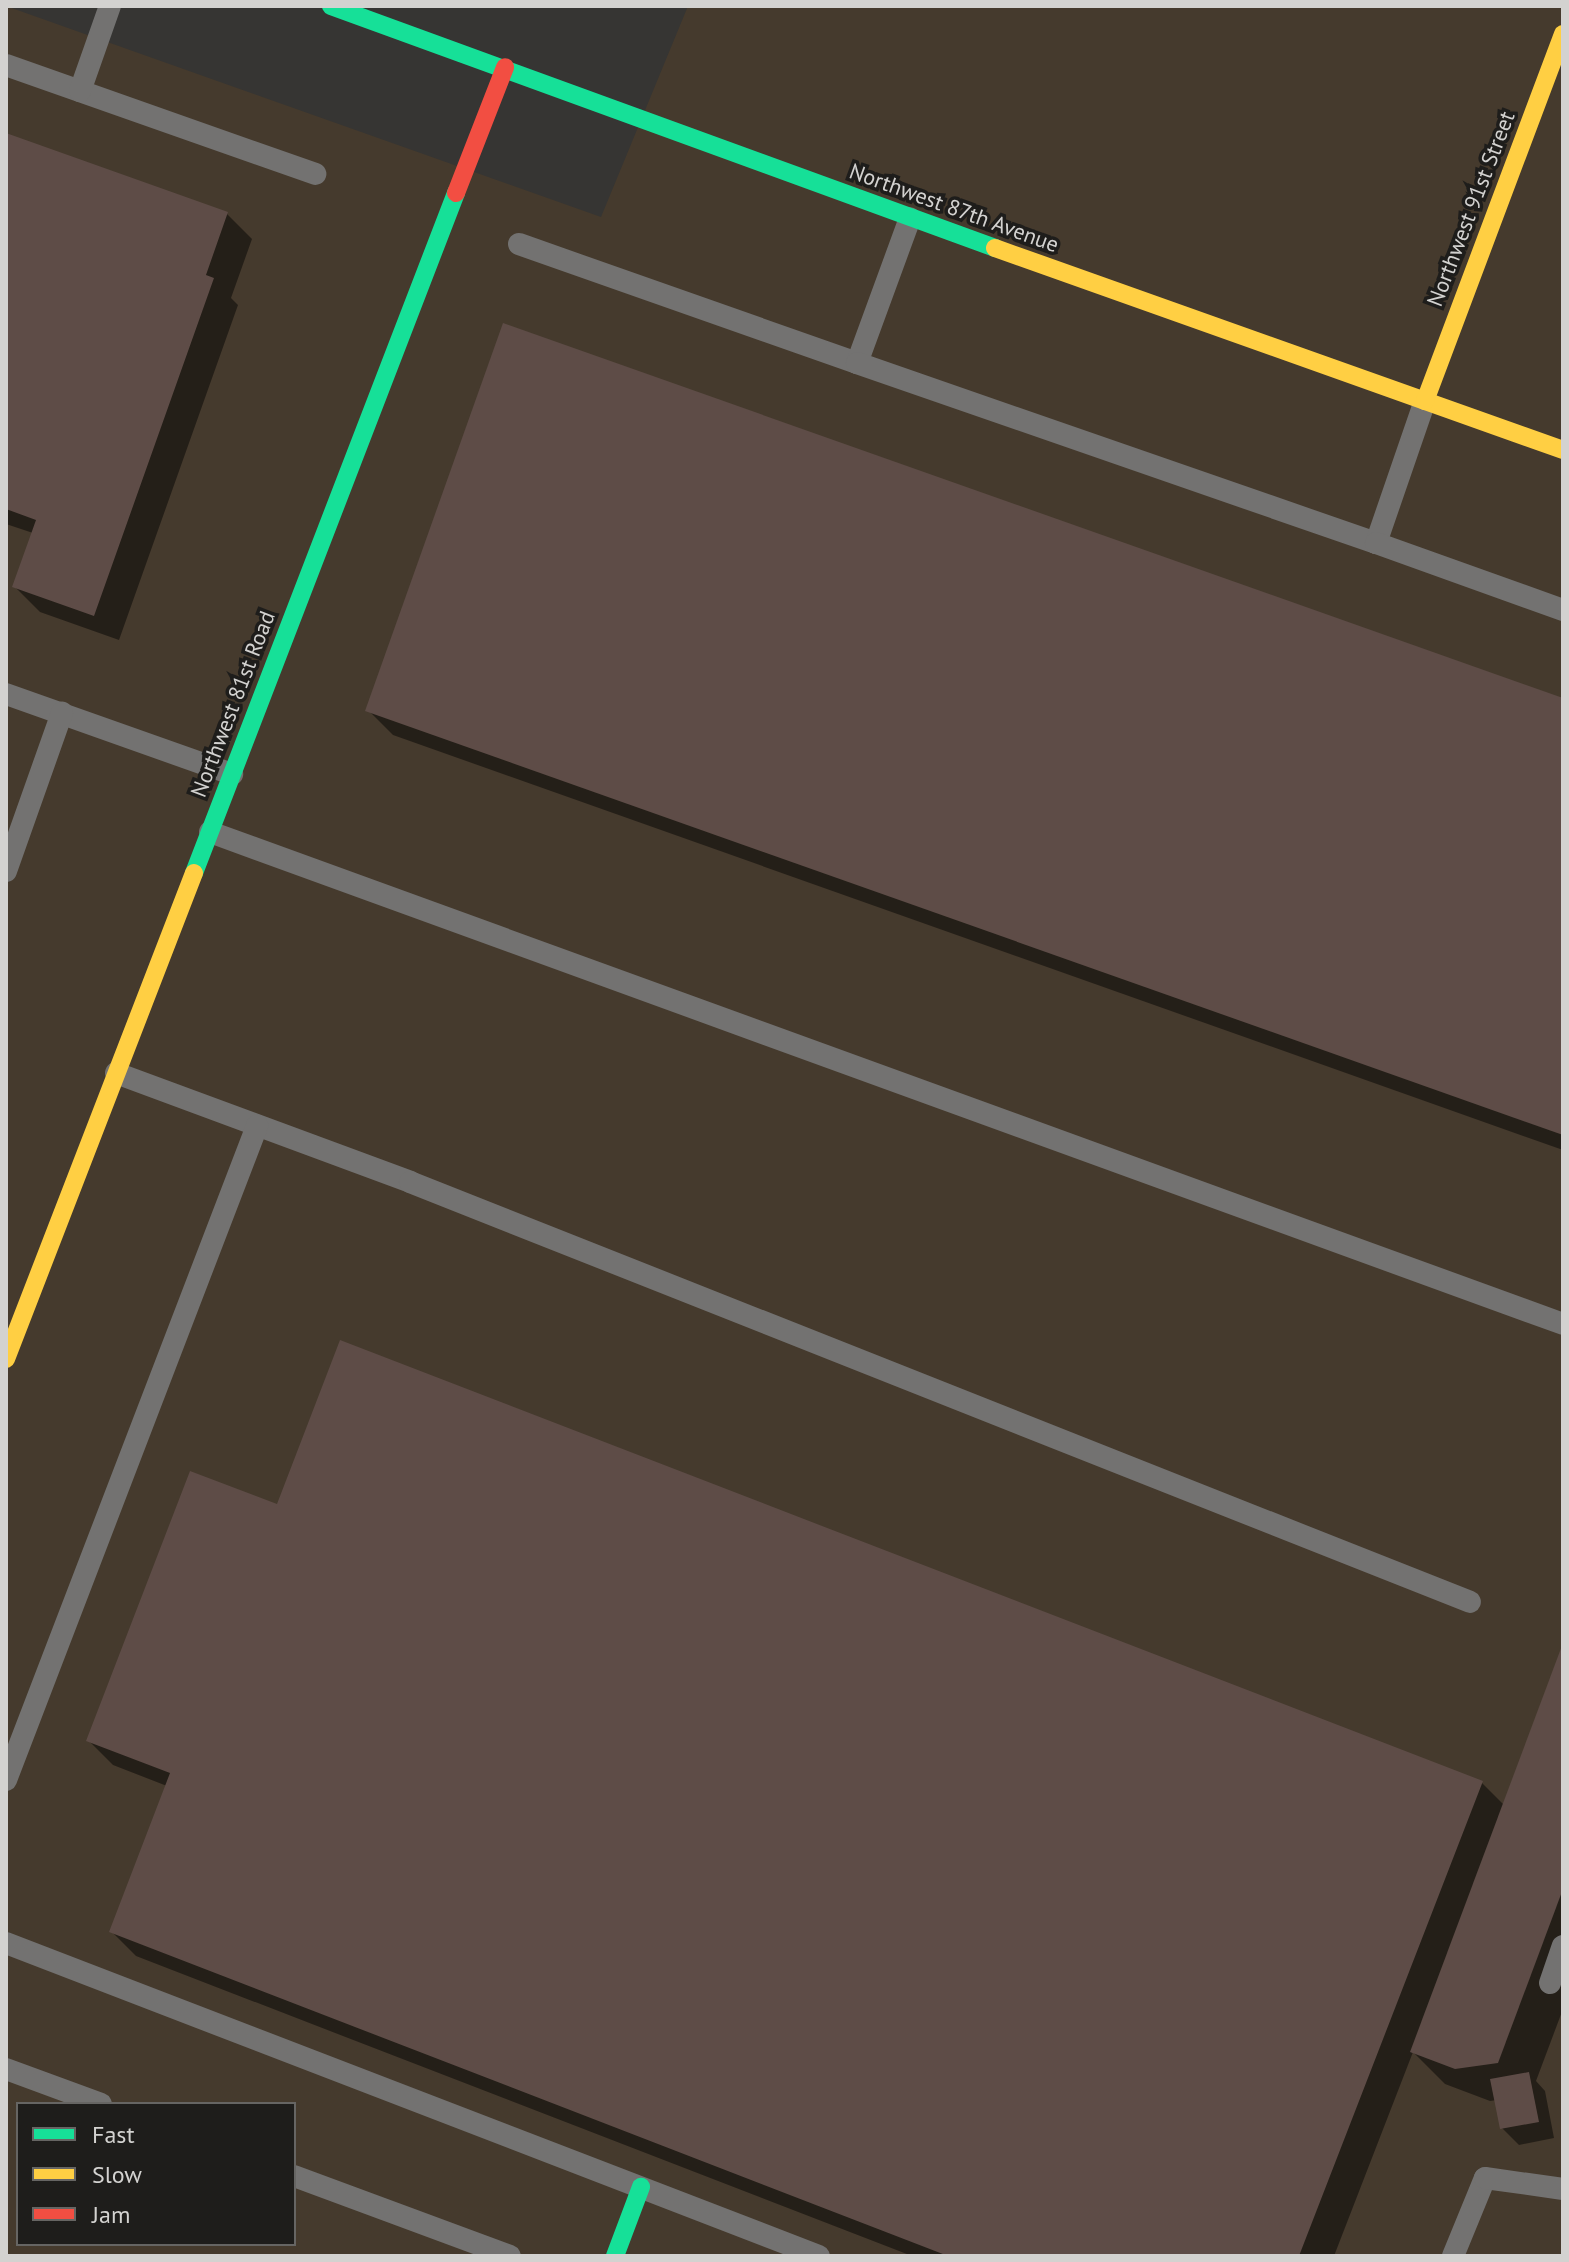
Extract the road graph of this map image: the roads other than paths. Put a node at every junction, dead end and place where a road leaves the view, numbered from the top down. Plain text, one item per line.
1 (110, 6) edge
2 (331, 6) edge
3 (1563, 34) edge
4 (6, 65) edge
5 (505, 67) junction
6 (80, 91) junction
7 (315, 174) dead end
8 (910, 218) junction
9 (519, 244) dead end
10 (857, 363) junction
11 (1425, 401) junction
12 (1563, 450) edge
13 (1376, 543) junction
14 (1563, 610) edge
15 (6, 694) edge
16 (62, 713) junction
17 (232, 774) junction
18 (210, 832) junction
19 (6, 871) edge
20 (116, 1073) junction
21 (257, 1126) junction
22 (1563, 1324) edge
23 (6, 1359) edge
24 (1470, 1602) dead end
25 (6, 1780) edge
26 (6, 1943) edge
27 (1563, 1946) edge
28 (1550, 1983) dead end
29 (6, 2069) edge
30 (96, 2102) edge
31 (296, 2177) edge
32 (641, 2187) junction
33 (1563, 2189) edge
34 (510, 2256) edge
35 (615, 2256) edge
36 (819, 2256) edge
37 (1453, 2256) edge

1 - 6 lane
2 - 5 street, Northwest 87th Avenue
3 - 11 street, Northwest 91st Street
4 - 6 lane
5 - 8 street, Northwest 87th Avenue
5 - 17 street, Northwest 81st Road
6 - 7 lane
8 - 10 lane
8 - 11 street, Northwest 87th Avenue
9 - 10 lane
10 - 13 lane
11 - 12 street, Northwest 87th Avenue
11 - 13 lane
13 - 14 lane
15 - 16 lane
16 - 17 lane
16 - 19 lane
17 - 18 street, Northwest 81st Road
18 - 20 street, Northwest 81st Road
18 - 22 lane
20 - 21 lane
20 - 23 street, Northwest 81st Road
21 - 24 lane
21 - 25 lane
26 - 32 lane
27 - 28 lane
29 - 30 lane
31 - 34 lane
32 - 35 street
32 - 36 lane
33 - 37 lane

